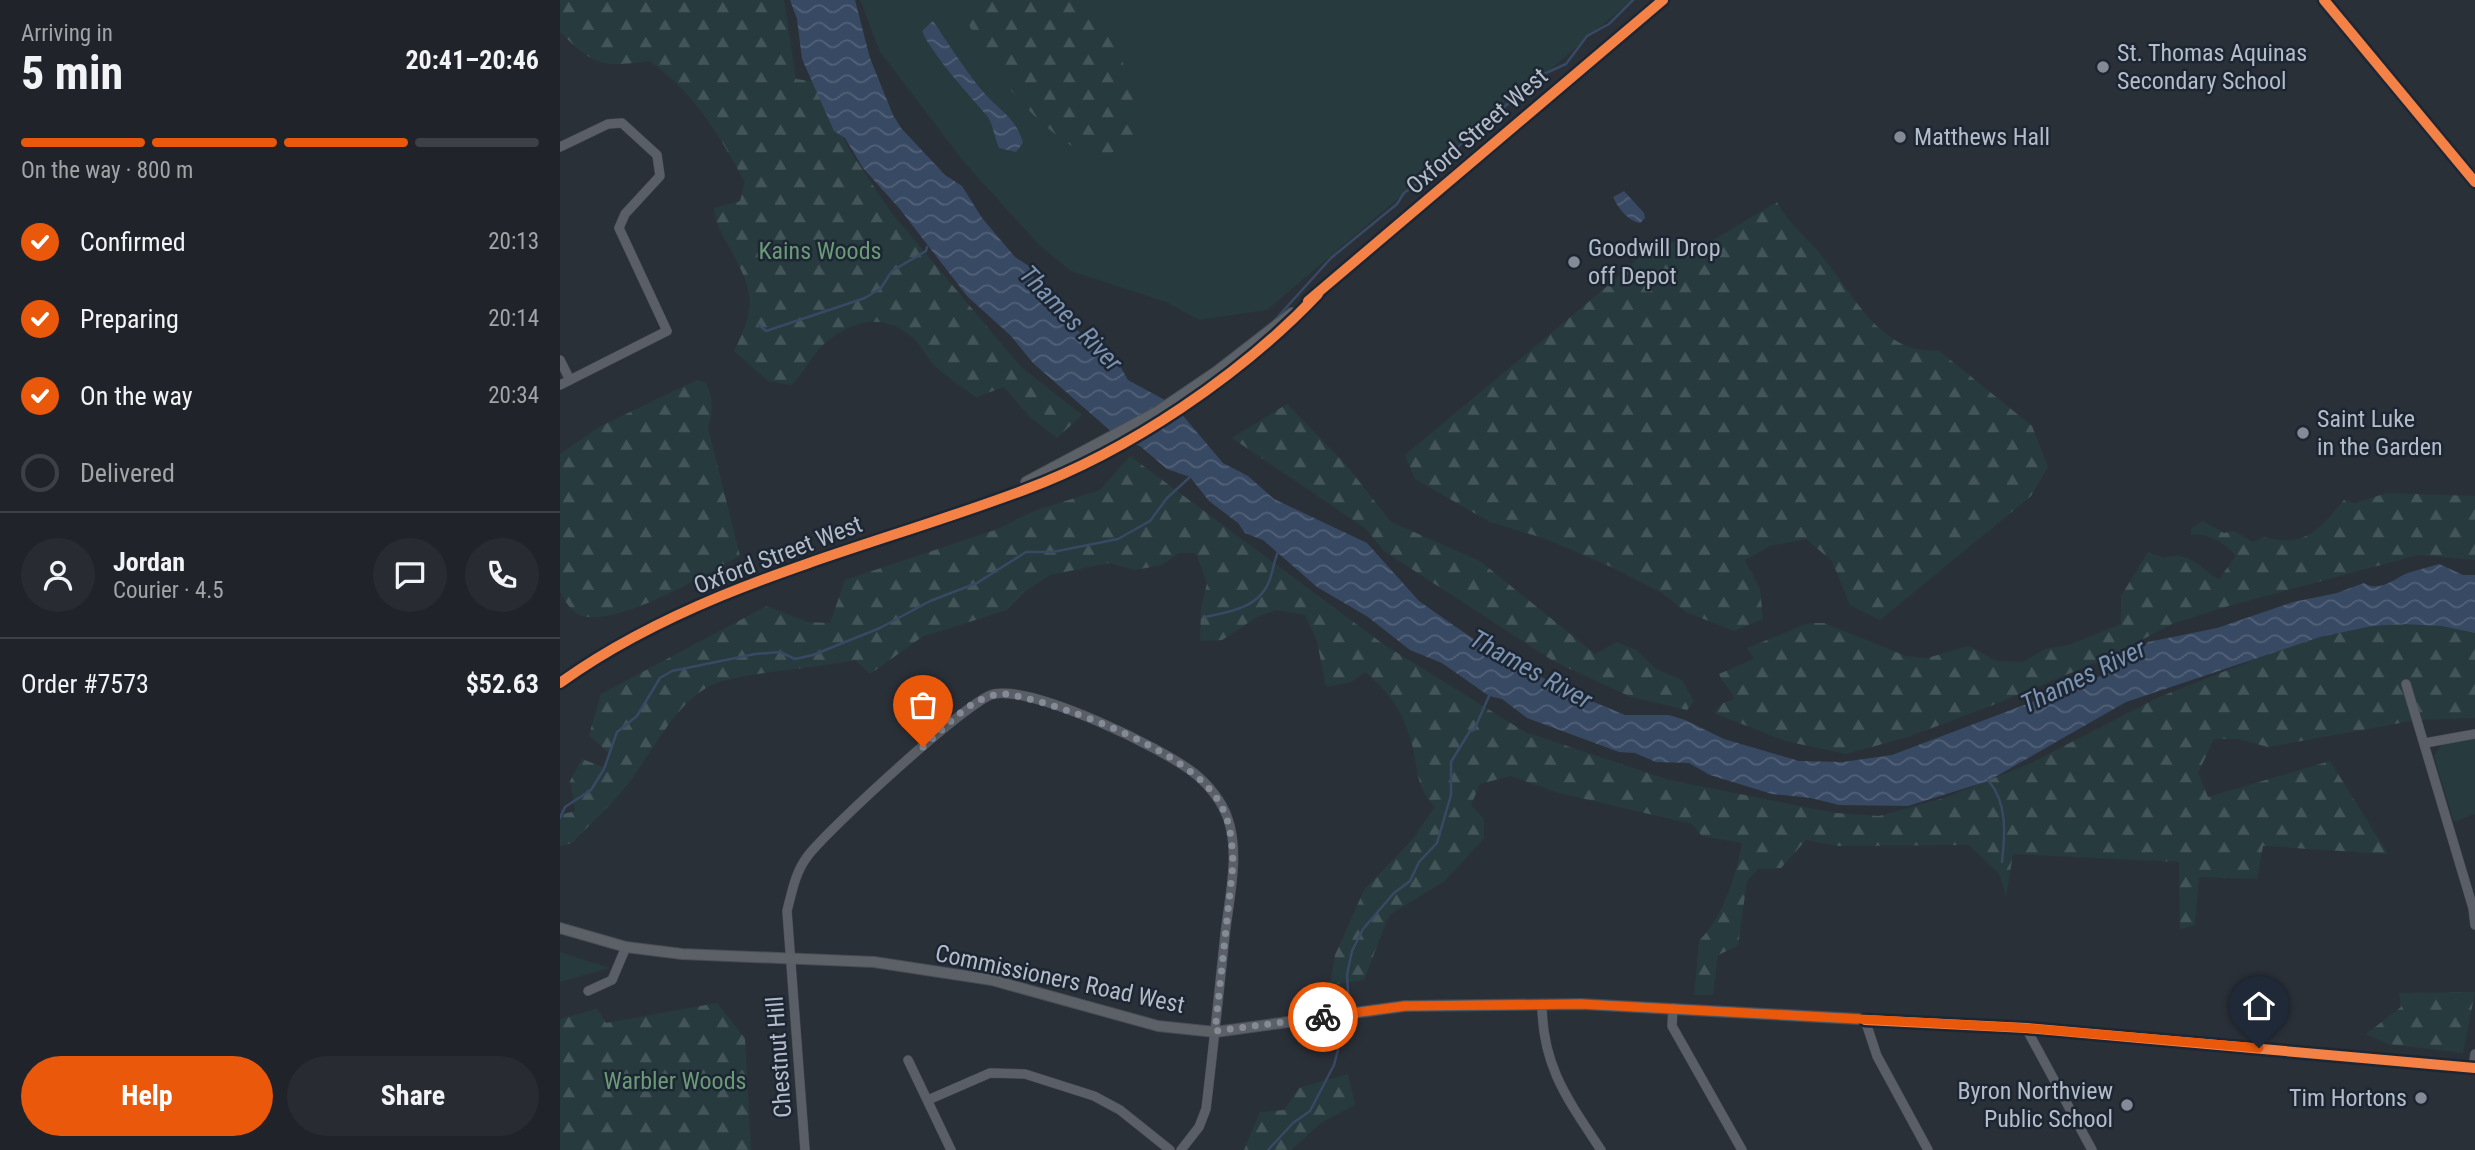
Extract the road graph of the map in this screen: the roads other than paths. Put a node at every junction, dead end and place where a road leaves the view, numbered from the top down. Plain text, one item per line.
1 (1663, 0) edge
2 (2324, 0) edge
3 (560, 147) edge
4 (2475, 182) edge
5 (560, 360) edge
6 (570, 380) junction
7 (560, 385) edge
8 (560, 683) edge
9 (2406, 684) dead end
10 (2475, 734) edge
11 (2425, 743) junction
12 (2474, 909) edge
13 (2475, 925) edge
14 (560, 930) edge
15 (626, 947) junction
16 (792, 961) junction
17 (588, 991) dead end
18 (1542, 1004) junction
19 (1673, 1008) junction
20 (1865, 1020) junction
21 (2026, 1028) junction
22 (1215, 1031) junction
23 (2475, 1054) edge
24 (908, 1060) dead end
25 (2474, 1068) edge
26 (928, 1100) junction
27 (805, 1150) edge
28 (951, 1150) edge
29 (1170, 1150) edge
30 (1181, 1150) edge
31 (1601, 1150) edge
32 (1742, 1150) edge
33 (1926, 1150) edge
34 (2092, 1150) edge

1 - 8 main road, Oxford Street West
2 - 4 main road
3 - 6 street
5 - 6 street
6 - 7 street
9 - 11 street
10 - 11 street
11 - 12 street
12 - 13 street
14 - 15 main road, Commissioners Road West
15 - 16 main road, Commissioners Road West
15 - 17 street
16 - 22 main road, Commissioners Road West
16 - 22 street, Chestnut Hill
16 - 27 street, Chestnut Hill
18 - 19 main road, Commissioners Road West
18 - 22 main road, Commissioners Road West
18 - 31 street
19 - 20 main road, Commissioners Road West
19 - 32 street
20 - 21 main road, Commissioners Road West
20 - 33 street
21 - 25 main road, Commissioners Road West
21 - 34 street
22 - 30 street
23 - 25 street
24 - 26 street
26 - 28 street
26 - 29 street

